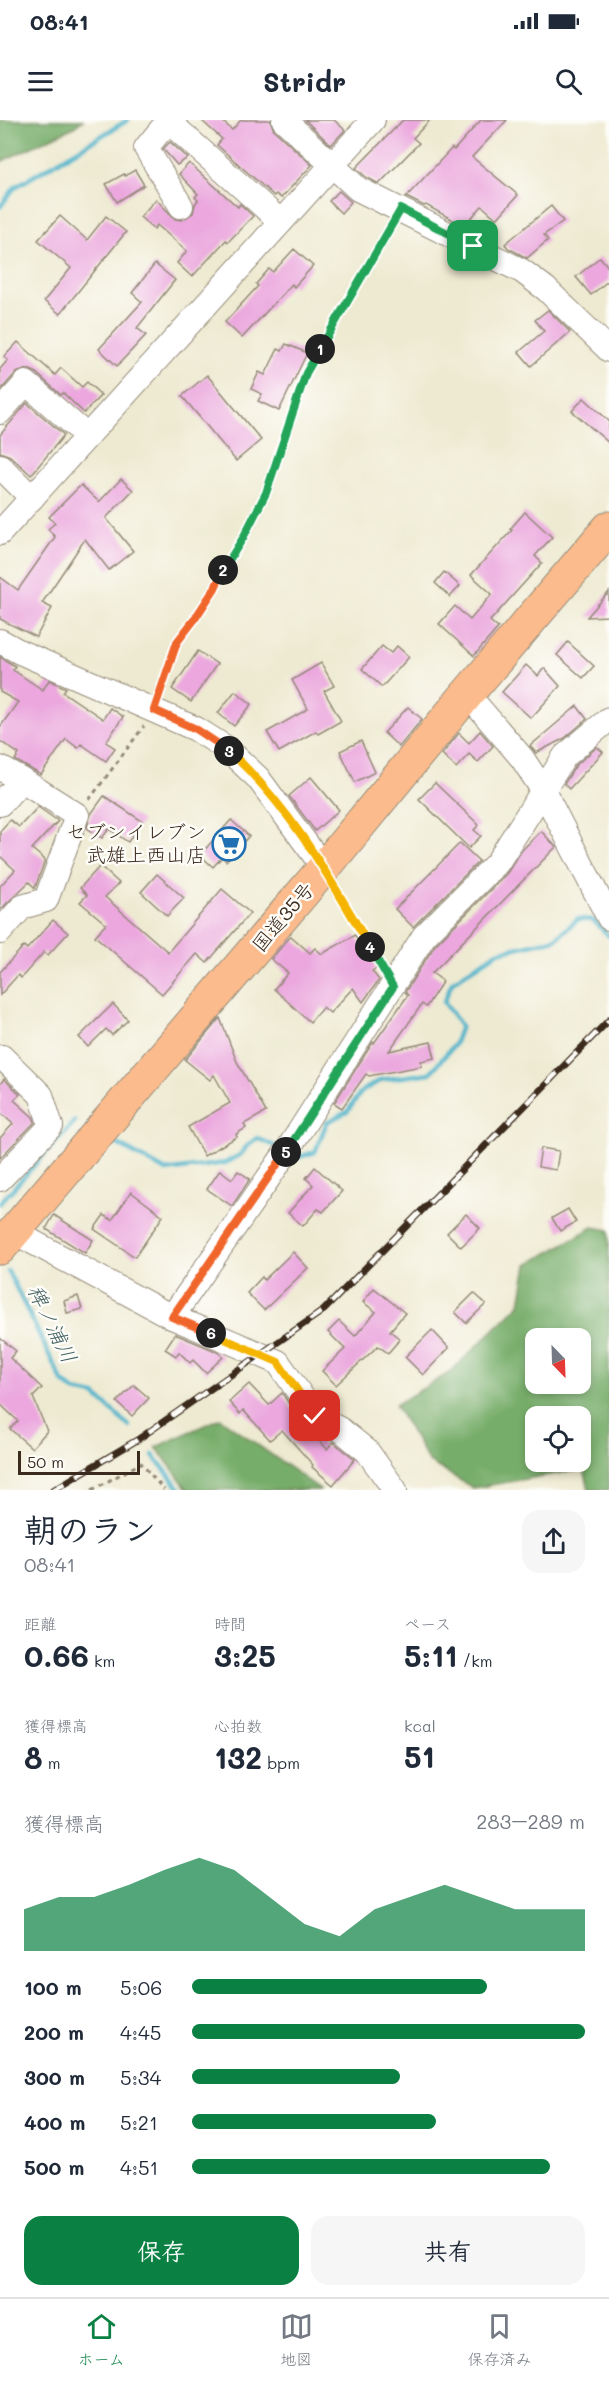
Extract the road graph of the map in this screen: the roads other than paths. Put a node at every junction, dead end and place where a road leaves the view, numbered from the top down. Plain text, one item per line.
1 (284, 120) edge
2 (168, 121) edge
3 (363, 123) edge
4 (333, 165) junction
5 (181, 206) dead end
6 (281, 222) junction
7 (609, 350) edge
8 (0, 412) edge
9 (87, 436) junction
10 (0, 466) edge
11 (32, 498) junction
12 (609, 528) edge
13 (0, 533) edge
14 (0, 641) edge
15 (467, 694) junction
16 (609, 718) edge
17 (0, 768) edge
18 (22, 780) junction
19 (543, 790) junction
20 (0, 804) edge
21 (324, 868) junction
22 (609, 918) edge
23 (0, 932) edge
24 (1, 1057) edge
25 (0, 1179) edge
26 (7, 1240) edge
27 (172, 1317) junction
28 (395, 1490) edge

1 - 4 street
2 - 5 street
2 - 6 street
3 - 4 street
4 - 6 street
4 - 7 street
6 - 9 street
8 - 9 street
9 - 11 street
10 - 11 street
11 - 13 street
12 - 15 highway, 国道35号
14 - 21 street
15 - 19 street
15 - 21 highway, 国道35号
16 - 19 street
17 - 18 street
18 - 20 street
18 - 23 street
19 - 22 street
19 - 27 street
21 - 26 highway, 国道35号
24 - 25 street
26 - 27 street
27 - 28 street

